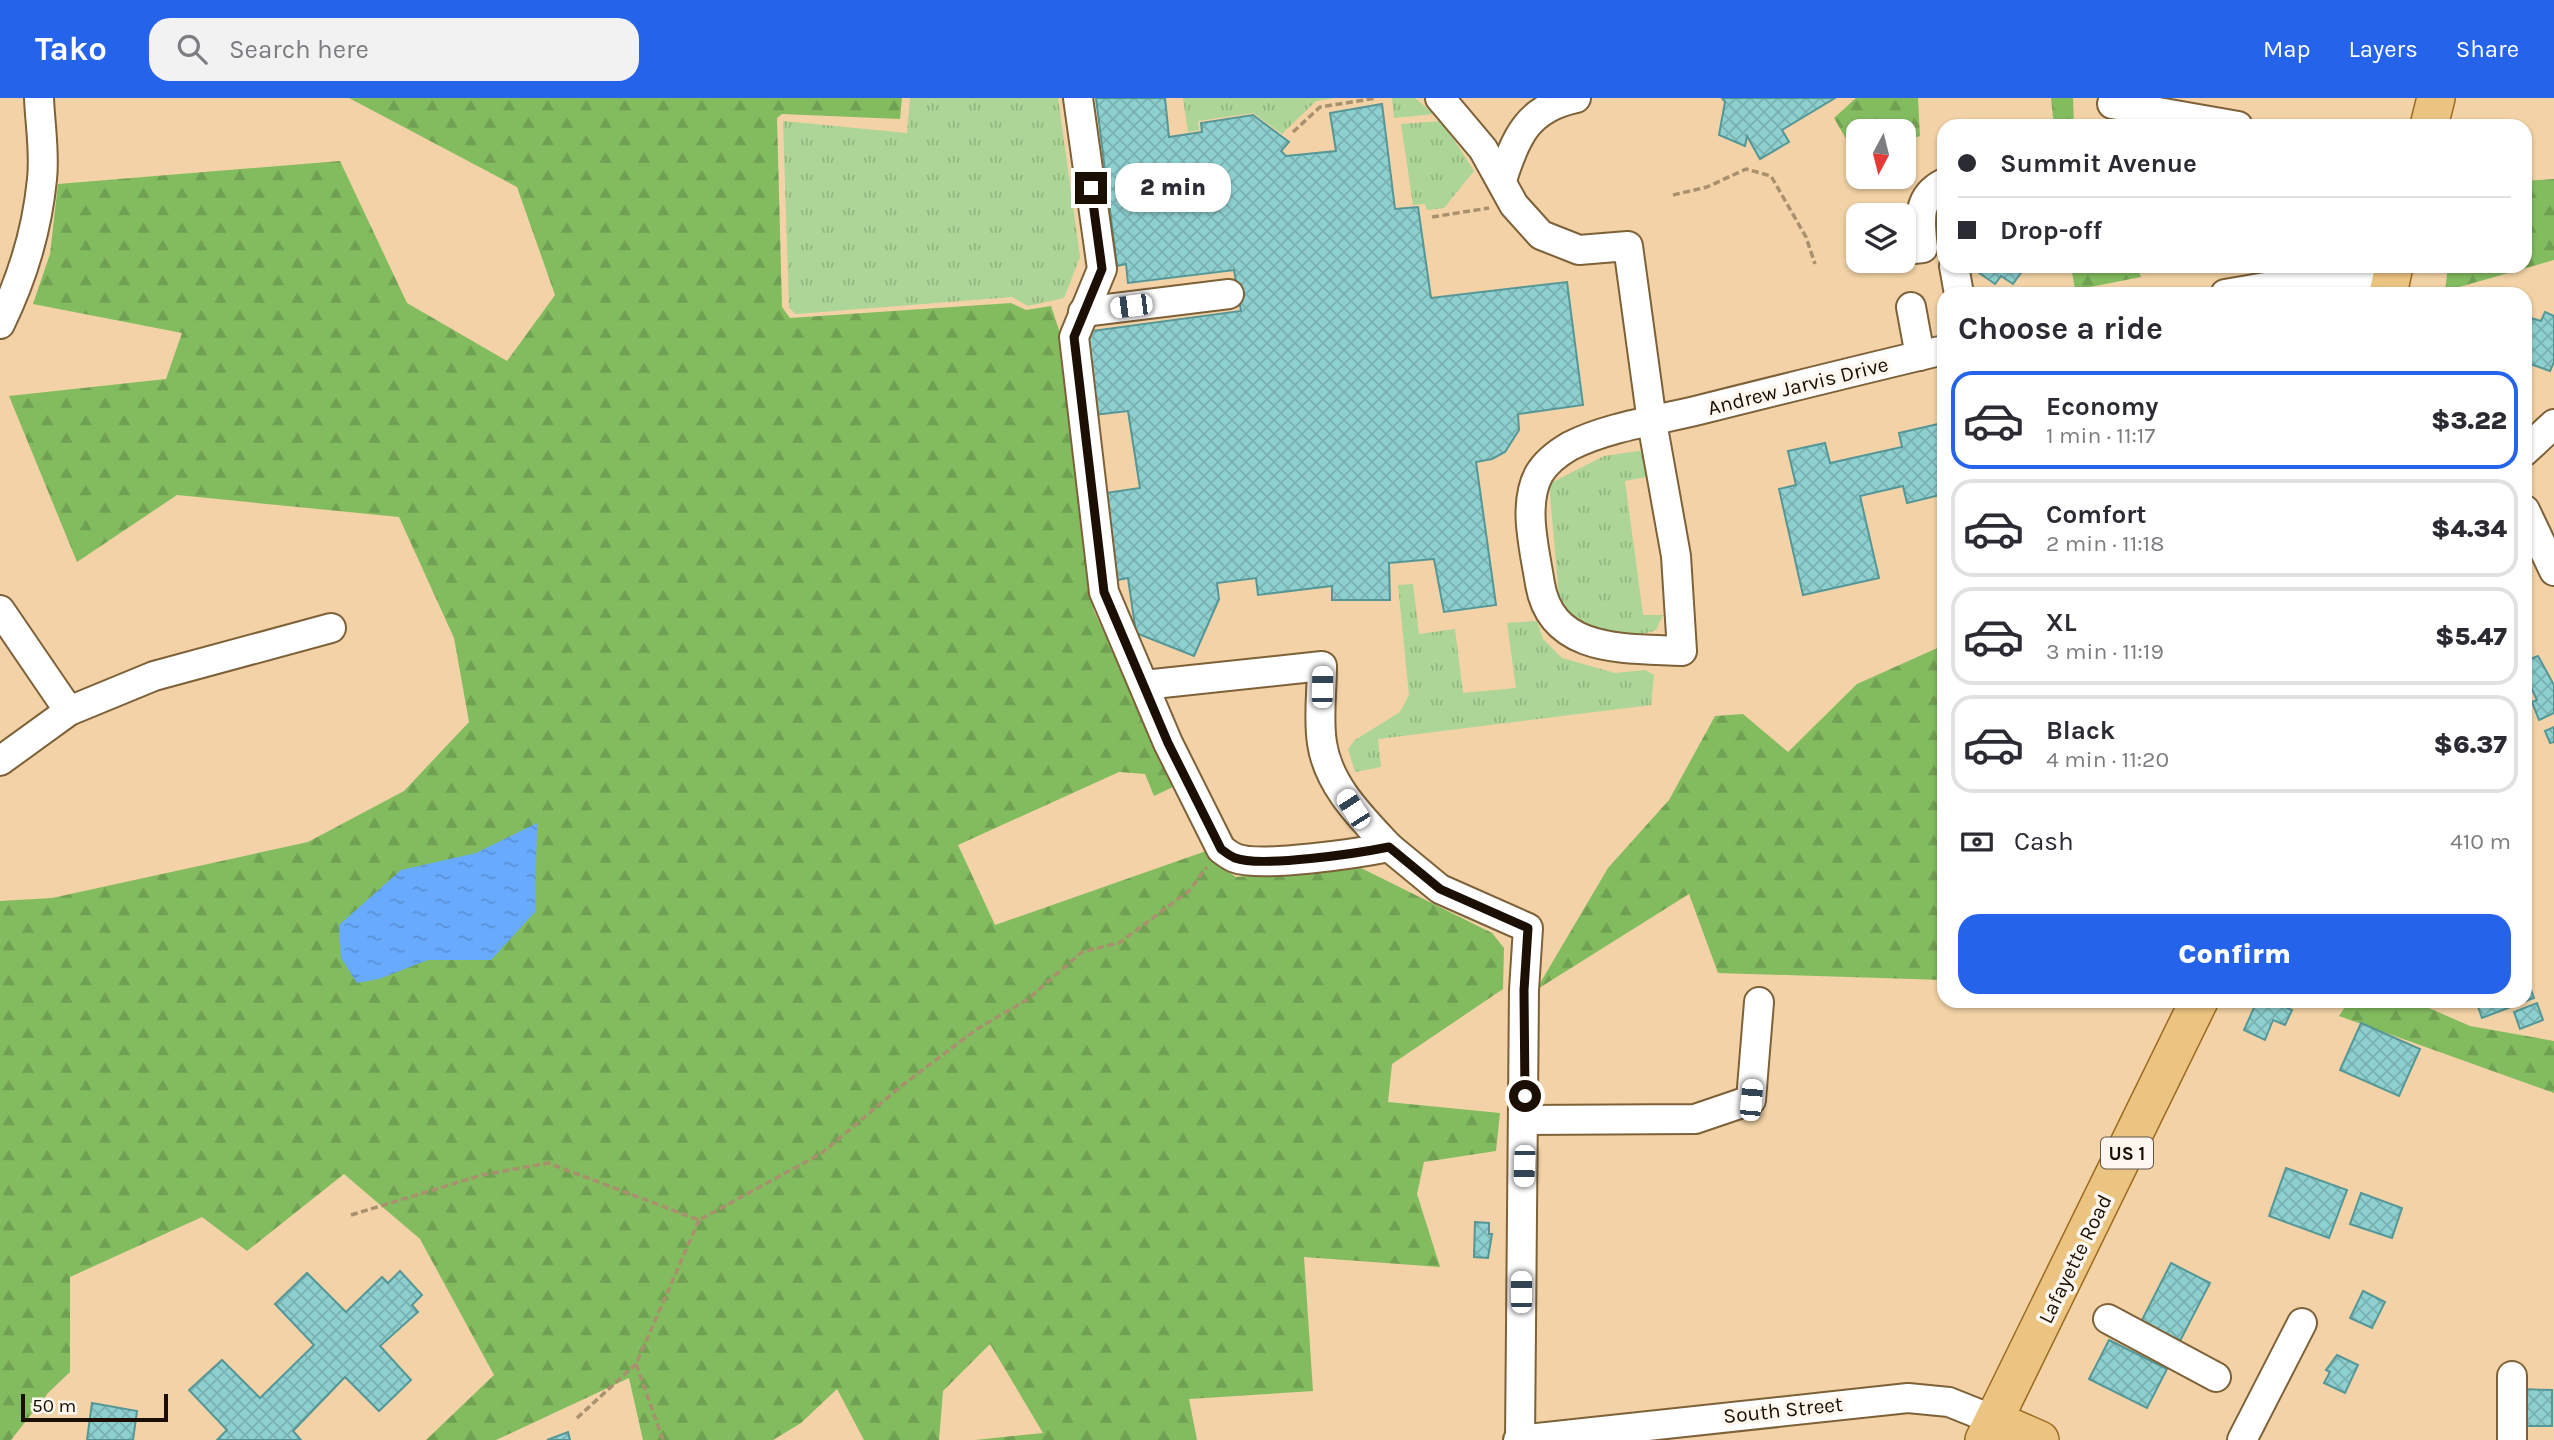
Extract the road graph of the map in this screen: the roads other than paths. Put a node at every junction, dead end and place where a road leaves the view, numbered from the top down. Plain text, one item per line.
1 (39, 98) edge
2 (1078, 98) edge
3 (1440, 98) edge
4 (1576, 98) edge
5 (2436, 98) edge
6 (2112, 104) dead end
7 (2198, 119) edge
8 (2431, 119) edge
9 (1502, 180) junction
10 (1937, 189) edge
11 (1916, 248) edge
12 (2391, 280) edge
13 (2266, 287) edge
14 (1229, 294) dead end
15 (1911, 307) dead end
16 (1083, 312) junction
17 (0, 324) edge
18 (1932, 353) edge
19 (1652, 422) junction
20 (2554, 424) edge
21 (2532, 444) edge
22 (2532, 525) edge
23 (2554, 571) edge
24 (0, 610) edge
25 (331, 628) dead end
26 (1144, 685) junction
27 (69, 711) junction
28 (0, 761) edge
29 (1389, 847) junction
30 (1759, 1002) dead end
31 (2196, 1008) edge
32 (1525, 1120) junction
33 (2108, 1319) dead end
34 (2302, 1323) dead end
35 (2512, 1376) dead end
36 (2216, 1377) dead end
37 (1989, 1430) edge
38 (1519, 1440) edge
39 (2040, 1440) edge
40 (2242, 1440) edge
41 (2512, 1440) edge

1 - 17 street
2 - 16 street
3 - 9 street
4 - 9 street
5 - 8 main road
6 - 7 street
9 - 19 street
10 - 11 street
12 - 13 street
14 - 16 street
15 - 18 street
16 - 26 street
18 - 19 street, Andrew Jarvis Drive
19 - 19 street
20 - 21 street
22 - 23 street
24 - 27 street
25 - 27 street
26 - 29 street
26 - 29 street
27 - 28 street
29 - 32 street
30 - 32 street
31 - 37 main road, Lafayette Road / US 1
32 - 38 street
33 - 36 street
34 - 40 street
35 - 41 street
37 - 38 street, South Street
37 - 39 main road, South Street

